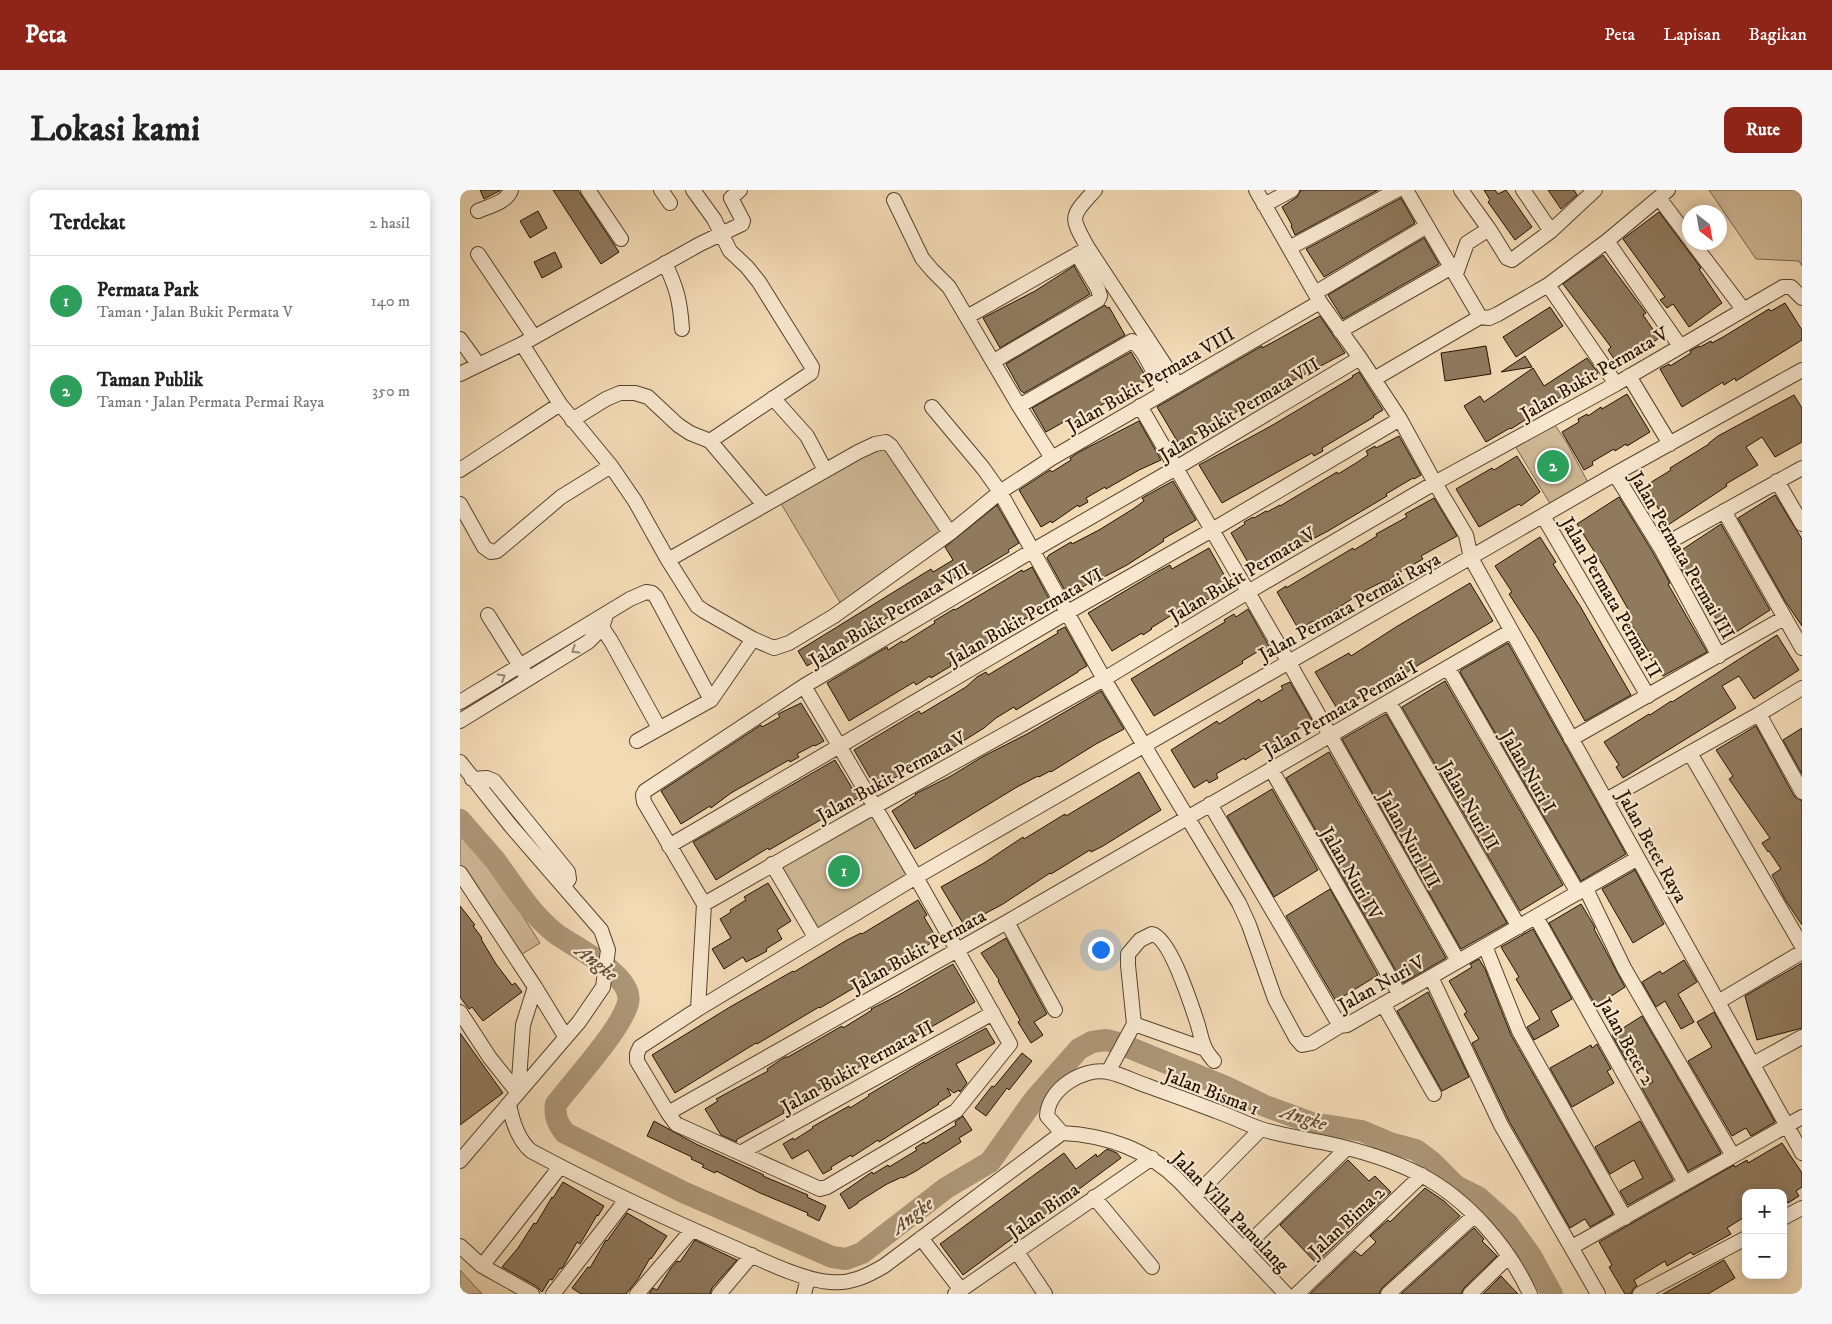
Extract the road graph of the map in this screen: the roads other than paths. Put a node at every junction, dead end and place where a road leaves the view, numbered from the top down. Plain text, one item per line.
1 (512, 190) edge
2 (588, 190) edge
3 (661, 190) edge
4 (693, 190) edge
5 (740, 190) edge
6 (1095, 190) edge
7 (1256, 190) edge
8 (1292, 190) edge
9 (1397, 190) edge
10 (1406, 190) edge
11 (1461, 190) edge
12 (1524, 190) edge
13 (1592, 191) edge
14 (1663, 194) edge
15 (894, 200) dead end
16 (670, 204) dead end
17 (1264, 205) junction
18 (478, 211) dead end
19 (1428, 226) junction
20 (1682, 226) edge
21 (1489, 229) junction
22 (1551, 231) junction
23 (722, 234) junction
24 (621, 239) dead end
25 (1606, 241) junction
26 (1289, 248) junction
27 (1698, 250) edge
28 (1082, 251) junction
29 (478, 254) dead end
30 (665, 263) junction
31 (1454, 270) junction
32 (1548, 285) junction
33 (1801, 296) edge
34 (1318, 297) junction
35 (1743, 309) junction
36 (966, 317) junction
37 (1480, 317) junction
38 (682, 329) dead end
39 (1340, 331) junction
40 (460, 339) edge
41 (528, 340) junction
42 (1680, 346) junction
43 (1360, 358) junction
44 (994, 361) junction
45 (478, 364) junction
46 (460, 374) edge
47 (1630, 376) junction
48 (1800, 376) edge
49 (1374, 379) junction
50 (1616, 384) junction
51 (1178, 385) junction
52 (1164, 393) junction
53 (773, 398) junction
54 (560, 404) junction
55 (1018, 406) junction
56 (1140, 406) junction
57 (932, 407) dead end
58 (1400, 419) junction
59 (572, 420) junction
60 (710, 441) junction
61 (1670, 444) junction
62 (1052, 458) junction
63 (611, 466) junction
64 (1176, 468) junction
65 (1802, 468) edge
66 (460, 470) edge
67 (826, 470) junction
68 (1615, 474) junction
69 (1777, 481) junction
70 (1435, 483) junction
71 (1000, 492) junction
72 (460, 504) edge
73 (764, 504) junction
74 (1724, 511) junction
75 (1543, 516) junction
76 (1802, 524) edge
77 (1212, 530) junction
78 (950, 532) junction
79 (1660, 547) junction
80 (1032, 551) junction
81 (1471, 558) junction
82 (668, 560) junction
83 (1248, 592) junction
84 (1068, 612) junction
85 (488, 615) dead end
86 (1784, 618) junction
87 (602, 621) junction
88 (1512, 631) junction
89 (753, 639) junction
90 (1802, 648) edge
91 (1719, 656) junction
92 (1288, 661) junction
93 (521, 666) junction
94 (1448, 668) junction
95 (1104, 678) junction
96 (528, 679) junction
97 (804, 686) junction
98 (1802, 688) edge
99 (1648, 696) junction
100 (711, 700) junction
101 (460, 702) edge
102 (1389, 702) junction
103 (1759, 714) junction
104 (460, 721) edge
105 (659, 728) junction
106 (1330, 735) junction
107 (1571, 739) junction
108 (637, 741) dead end
109 (840, 746) junction
110 (1144, 746) junction
111 (1690, 753) junction
112 (460, 762) edge
113 (1271, 769) junction
114 (1802, 792) edge
115 (1606, 800) junction
116 (1210, 804) junction
117 (874, 807) junction
118 (1187, 818) junction
119 (669, 846) junction
120 (1638, 858) junction
121 (772, 864) junction
122 (460, 873) edge
123 (916, 877) junction
124 (1582, 891) junction
125 (704, 904) junction
126 (1536, 917) junction
127 (1007, 922) junction
128 (1519, 927) junction
129 (815, 937) junction
130 (1485, 946) junction
131 (1802, 946) edge
132 (956, 950) junction
133 (1802, 952) edge
134 (1458, 962) junction
135 (1431, 977) junction
136 (535, 987) junction
137 (1400, 994) junction
138 (1718, 1002) junction
139 (1383, 1004) junction
140 (698, 1009) junction
141 (1055, 1010) dead end
142 (460, 1012) edge
143 (993, 1013) junction
144 (1340, 1026) junction
145 (1131, 1029) junction
146 (565, 1036) junction
147 (1802, 1036) edge
148 (1205, 1050) junction
149 (1214, 1061) dead end
150 (1753, 1064) junction
151 (1110, 1066) junction
152 (1434, 1094) dead end
153 (514, 1099) junction
154 (668, 1113) junction
155 (1802, 1117) edge
156 (495, 1121) junction
157 (513, 1123) junction
158 (1787, 1126) junction
159 (1261, 1129) junction
160 (1062, 1133) junction
161 (1347, 1148) junction
162 (740, 1153) junction
163 (1802, 1153) edge
164 (1733, 1156) junction
165 (1152, 1158) junction
166 (460, 1159) edge
167 (560, 1167) junction
168 (1422, 1175) junction
169 (1685, 1183) junction
170 (1194, 1197) junction
171 (1094, 1198) junction
172 (626, 1200) junction
173 (1802, 1208) edge
174 (1474, 1216) junction
175 (1787, 1216) edge
176 (1625, 1218) junction
177 (692, 1230) junction
178 (921, 1238) junction
179 (1742, 1240) edge
180 (460, 1246) edge
181 (1572, 1247) junction
182 (1243, 1249) junction
183 (1017, 1252) junction
184 (752, 1255) junction
185 (1508, 1257) junction
186 (482, 1266) junction
187 (1152, 1267) dead end
188 (808, 1278) junction
189 (958, 1292) edge
190 (532, 1294) edge
191 (553, 1294) edge
192 (637, 1294) edge
193 (719, 1294) edge
194 (804, 1294) edge
195 (1045, 1294) edge
196 (1286, 1294) edge
197 (1297, 1294) edge
198 (1388, 1294) edge
199 (1470, 1294) edge
200 (1530, 1294) edge
201 (1598, 1294) edge
202 (1640, 1294) edge

1 - 18 street
2 - 24 street
3 - 16 street
4 - 23 street
5 - 23 street
6 - 28 street
7 - 17 street, Jalan Betet Raya
8 - 17 street
9 - 26 street
10 - 19 street
11 - 21 street
12 - 22 street
13 - 22 street
14 - 20 street
14 - 25 street
15 - 36 street
17 - 26 street, Jalan Betet Raya
19 - 31 street
19 - 34 street, Jalan Bukit Permata VIII
21 - 22 street
21 - 31 street
23 - 30 street
23 - 53 street
25 - 32 street
25 - 42 street
26 - 34 street, Jalan Betet Raya
27 - 35 street
28 - 36 street
28 - 44 street
28 - 51 street
29 - 41 street, Jalan Bukit Permata VIII
30 - 38 street
30 - 41 street
31 - 37 street
31 - 39 street
32 - 37 street
32 - 50 street
33 - 35 street, Jalan Bukit Permata V
34 - 39 street, Jalan Betet Raya
34 - 51 street, Jalan Bukit Permata VIII
35 - 42 street, Jalan Bukit Permata V
36 - 44 street
37 - 49 street
39 - 43 street, Jalan Betet Raya
40 - 45 street
41 - 45 street
41 - 54 street, Jalan Bukit Permata VIII
42 - 47 street, Jalan Bukit Permata V
43 - 49 street, Jalan Betet Raya
43 - 64 street, Jalan Bukit Permata VII
44 - 55 street
45 - 46 street
47 - 50 street, Jalan Bukit Permata V
47 - 61 street
48 - 61 street, Jalan Permata Permai Raya
49 - 58 street, Jalan Betet Raya
50 - 70 street, Jalan Bukit Permata V
51 - 52 street, Jalan Bukit Permata VIII
52 - 55 street
52 - 56 street, Jalan Bukit Permata VIII
53 - 60 street
53 - 67 street
54 - 59 street, Jalan Bukit Permata VIII
54 - 66 street
55 - 62 street
56 - 62 street, Jalan Bukit Permata VIII
56 - 64 street, Jalan Nuri III
57 - 71 street
58 - 70 street, Jalan Betet Raya
58 - 77 street, Jalan Bukit Permata VI
59 - 60 street
59 - 63 street, Jalan Bukit Permata VIII
60 - 73 street
61 - 68 street, Jalan Permata Permai Raya
62 - 71 street, Jalan Bukit Permata VIII
63 - 72 street
63 - 82 street, Jalan Bukit Permata VIII
64 - 77 street, Jalan Nuri III
64 - 80 street, Jalan Bukit Permata VII
65 - 69 street
67 - 73 street
67 - 78 street
68 - 75 street, Jalan Permata Permai Raya
68 - 79 street, Jalan Permata Permai III
69 - 74 street
69 - 76 street
70 - 81 street, Jalan Betet Raya
70 - 83 street, Jalan Bukit Permata V
71 - 78 street, Jalan Bukit Permata VIII
71 - 80 street
73 - 82 street
74 - 79 street
74 - 86 street
75 - 81 street, Jalan Permata Permai Raya
75 - 99 street, Jalan Permata Permai II
77 - 83 street, Jalan Nuri III
77 - 84 street, Jalan Bukit Permata VI
78 - 89 street, Jalan Bukit Permata VIII
79 - 91 street, Jalan Permata Permai III
80 - 84 street
80 - 97 street, Jalan Bukit Permata VII
81 - 88 street, Jalan Betet Raya
81 - 92 street, Jalan Permata Permai Raya
82 - 89 street, Jalan Bukit Permata VIII
83 - 92 street, Jalan Nuri III
83 - 95 street, Jalan Bukit Permata V
84 - 95 street
84 - 109 street, Jalan Bukit Permata VI
85 - 93 street
86 - 90 street
86 - 91 street
87 - 93 street
87 -> 96 street
87 - 100 street
87 - 105 street
88 - 94 street, Jalan Permata Permai I
88 - 107 street, Jalan Betet Raya
89 - 100 street
91 - 99 street
92 - 106 street, Jalan Nuri III
92 - 110 street, Jalan Permata Permai Raya
93 - 96 street
101 -> 93 street
94 - 102 street, Jalan Permata Permai I
94 - 124 street, Jalan Nuri I
95 - 110 street
95 - 117 street, Jalan Bukit Permata V
96 - 104 street
97 - 109 street
97 - 119 street, Jalan Bukit Permata VII
98 - 103 street
99 - 107 street
100 - 105 street
102 - 106 street, Jalan Permata Permai I
102 - 128 street, Jalan Nuri II
103 - 111 street
103 - 114 street
105 - 108 street
106 - 113 street, Jalan Permata Permai I
106 - 134 street, Jalan Nuri III
107 - 115 street, Jalan Betet Raya
109 - 117 street
109 - 119 street, Jalan Bukit Permata VI
110 - 118 street
110 - 123 street, Jalan Permata Permai Raya
111 - 115 street
111 - 131 street
112 - 146 street
113 - 116 street, Jalan Permata Permai I
113 - 137 street, Jalan Nuri IV
115 - 120 street, Jalan Betet Raya
116 - 118 street, Jalan Permata Permai I
116 - 144 street, Jalan Nuri V
117 - 121 street, Jalan Bukit Permata V
117 - 123 street
118 - 127 street, Jalan Bukit Permata
118 - 144 street
119 - 125 street, Jalan Bukit Permata VII
120 - 124 street, Jalan Nuri V
120 - 138 street, Jalan Betet Raya
121 - 125 street, Jalan Bukit Permata V
121 - 129 street
122 - 136 street
123 - 129 street, Jalan Permata Permai Raya
123 - 132 street
124 - 126 street, Jalan Nuri V
124 - 164 street, Jalan Nuri I
125 - 140 street
126 - 128 street, Jalan Nuri V
126 - 169 street, Jalan Betet 2
127 - 132 street, Jalan Bukit Permata
127 - 141 street
128 - 130 street, Jalan Nuri V
129 - 140 street, Jalan Permata Permai Raya
130 - 134 street, Jalan Nuri V
130 - 176 street
132 - 143 street
132 - 154 street, Jalan Bukit Permata
133 - 138 street
134 - 135 street, Jalan Nuri V
135 - 137 street, Jalan Nuri V
135 - 181 street
136 - 146 street
136 - 153 street
137 - 139 street, Jalan Nuri V
138 - 150 street, Jalan Betet Raya
139 - 144 street, Jalan Nuri V
139 - 152 street
140 - 154 street, Jalan Permata Permai Raya
142 - 153 street
143 - 162 street, Jalan Bukit Permata II
143 - 162 street
145 - 148 street
145 - 148 street
145 - 151 street
146 - 153 street
147 - 150 street
148 - 149 street
150 - 158 street, Jalan Betet Raya
151 - 159 street, Jalan Bisma 1
151 - 160 street, Jalan Bisma 1
153 - 156 street
153 - 157 street
154 - 162 street
155 - 158 street
156 - 157 street
156 - 166 street
157 - 167 street
158 - 163 street, Jalan Betet Raya
158 - 164 street
159 - 161 street, Jalan Bisma 1
159 - 170 street
160 - 165 street, Jalan Villa Pamulang
160 - 178 street
161 - 168 street, Jalan Bisma 1
161 - 182 street
164 - 169 street
165 - 170 street, Jalan Villa Pamulang
165 - 171 street, Jalan Bima
167 - 172 street
167 - 186 street
168 - 174 street, Jalan Bisma 1
168 - 197 street, Jalan Bima 2
169 - 176 street
170 - 182 street, Jalan Villa Pamulang
171 - 183 street, Jalan Bima
171 - 187 street
172 - 177 street
172 - 191 street
173 - 175 street
174 - 185 street, Jalan Bisma 1
174 - 198 street
176 - 181 street
177 - 184 street
177 - 192 street
178 - 188 street
178 - 189 street
179 - 202 street
180 - 186 street
181 - 201 street
182 - 196 street, Jalan Villa Pamulang
183 - 189 street, Jalan Bima
183 - 195 street
184 - 188 street
184 - 193 street
185 - 199 street
185 - 200 street, Jalan Bisma 1
186 - 190 street
188 - 194 street

